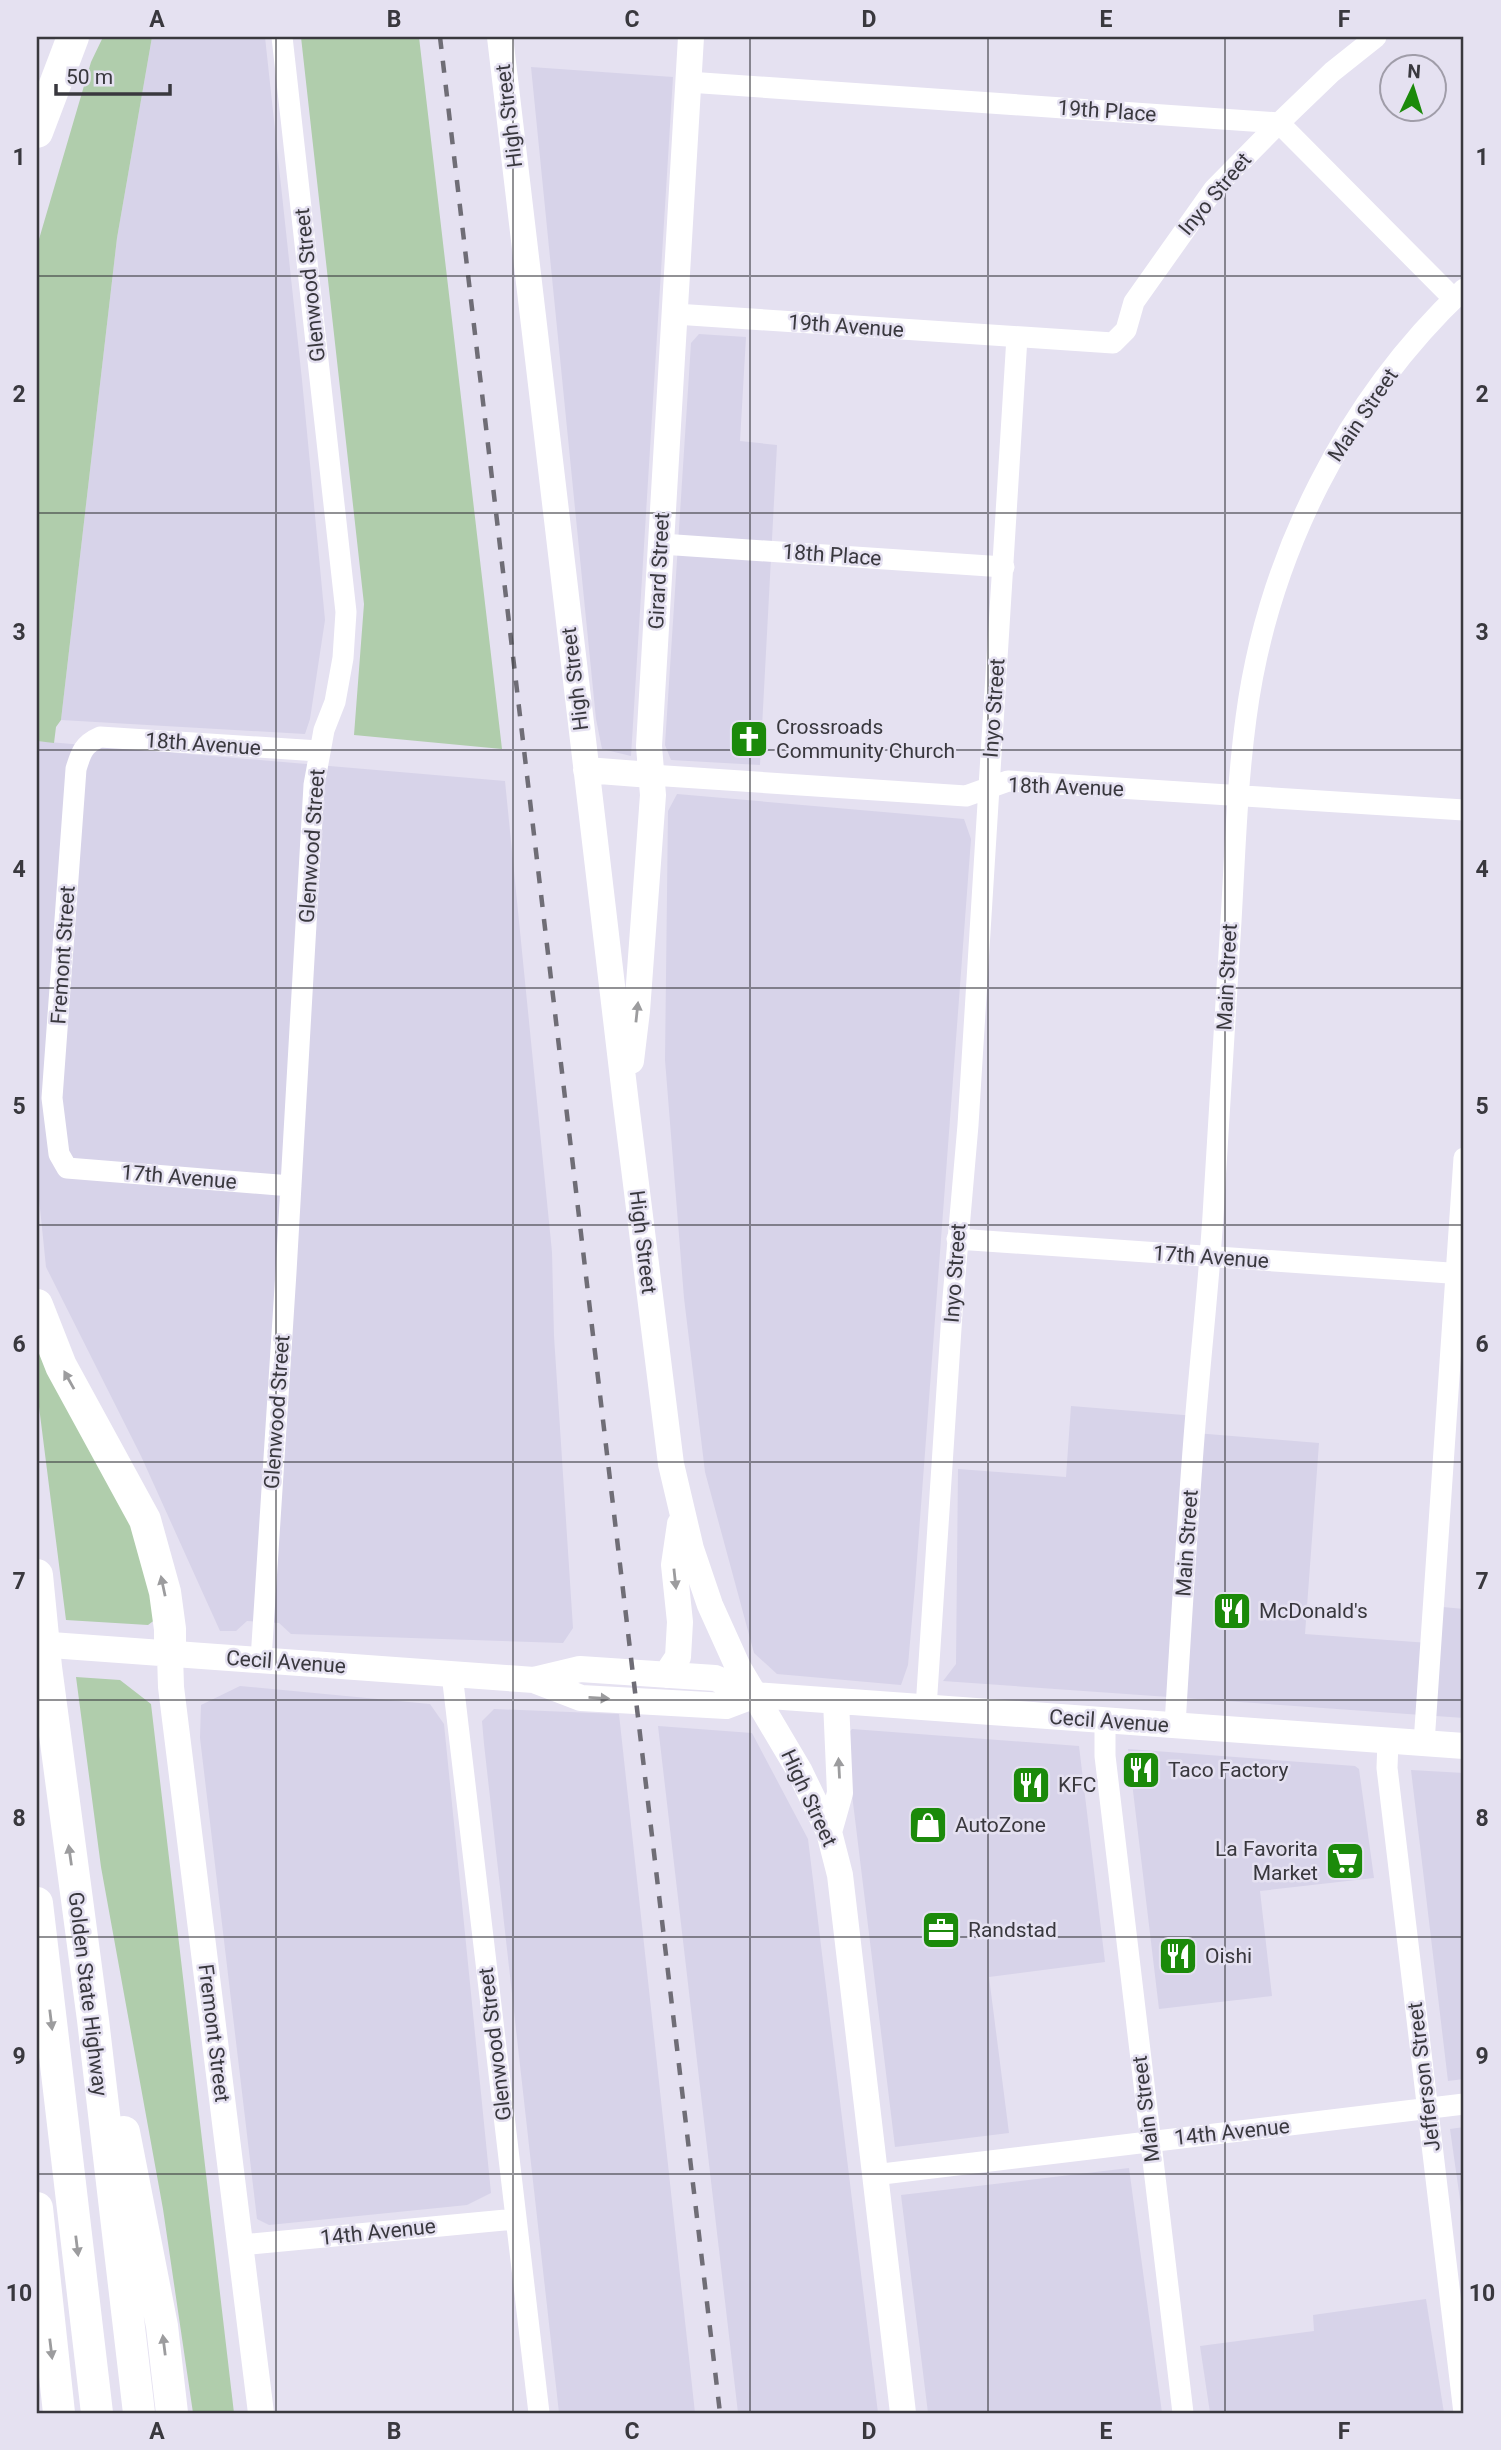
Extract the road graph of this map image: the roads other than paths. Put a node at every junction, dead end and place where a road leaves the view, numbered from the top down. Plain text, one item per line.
1 (72, 37) edge
2 (282, 37) edge
3 (500, 37) edge
4 (691, 37) edge
5 (1376, 37) edge
6 (688, 82) junction
7 (1279, 123) junction
8 (37, 132) edge
9 (1459, 294) edge
10 (675, 314) junction
11 (1017, 337) junction
12 (661, 544) junction
13 (1004, 567) junction
14 (87, 742) joint
15 (319, 751) junction
16 (586, 770) junction
17 (651, 775) junction
18 (988, 789) junction
19 (1238, 795) junction
20 (1464, 810) edge
21 (626, 1104) junction
22 (1464, 1158) edge
23 (67, 1168) joint
24 (291, 1186) junction
25 (957, 1239) junction
26 (1211, 1257) junction
27 (1460, 1274) edge
28 (37, 1305) edge
29 (682, 1511) junction
30 (37, 1575) edge
31 (37, 1644) edge
32 (170, 1654) junction
33 (261, 1661) junction
34 (452, 1674) junction
35 (666, 1675) junction
36 (534, 1680) junction
37 (755, 1695) junction
38 (835, 1702) junction
39 (926, 1708) junction
40 (1105, 1721) junction
41 (1175, 1726) junction
42 (1388, 1741) junction
43 (1424, 1743) junction
44 (1464, 1746) edge
45 (829, 1832) junction
46 (37, 1903) edge
47 (93, 2020) junction
48 (1464, 2104) edge
49 (1427, 2109) junction
50 (1150, 2141) junction
51 (874, 2175) junction
52 (37, 2208) edge
53 (515, 2219) junction
54 (241, 2245) junction
55 (59, 2413) edge
56 (97, 2413) edge
57 (139, 2413) edge
58 (172, 2413) edge
59 (261, 2413) edge
60 (539, 2413) edge
61 (903, 2413) edge
62 (1183, 2413) edge
63 (1464, 2413) edge

1 - 8 highway
2 - 15 street, Glenwood Street
3 - 16 main road, High Street
4 - 6 main road, Girard Street
5 - 7 street, Inyo Street
6 - 7 street, 19th Place
6 - 10 main road, Girard Street
7 - 9 street
7 - 11 street, Inyo Street
9 - 19 street, Main Street
10 - 11 street, 19th Avenue
10 - 12 main road, Girard Street
11 - 13 street, Inyo Street
12 - 13 street, 18th Place
12 - 17 main road, Girard Street
13 - 18 street, Inyo Street
14 - 15 street, 18th Avenue
14 - 23 street, Fremont Street
15 - 24 street, Glenwood Street
16 - 17 main road, 18th Avenue
16 - 21 main road, High Street
17 - 18 street, 18th Avenue
21 -> 17 main road, Girard Street
18 - 19 street, 18th Avenue
18 - 25 street, Inyo Street
19 - 20 street, 18th Avenue
19 - 26 street, Main Street
21 - 29 main road, High Street
22 - 27 street
23 - 24 street, 17th Avenue
24 - 33 street, Glenwood Street
25 - 26 street, 17th Avenue
25 - 39 street, Inyo Street
26 - 27 street, 17th Avenue
26 - 41 street, Main Street
27 - 43 street
32 -> 28 highway
29 -> 35 main road
29 - 37 main road, High Street
47 -> 30 highway, Golden State Highway
31 - 32 main road, Cecil Avenue
32 - 33 main road, Cecil Avenue
32 - 54 main road, Fremont Street
33 - 34 main road, Cecil Avenue
34 - 36 main road, Cecil Avenue
34 - 53 street, Glenwood Street
35 - 36 main road, Cecil Avenue
35 - 37 main road, Cecil Avenue
36 -> 37 main road, Cecil Avenue
37 - 38 main road, Cecil Avenue
37 - 45 main road, High Street
38 - 39 main road, Cecil Avenue
45 -> 38 main road
39 - 40 main road, Cecil Avenue
40 - 41 main road, Cecil Avenue
40 - 50 street, Main Street
41 - 42 main road, Cecil Avenue
42 - 43 main road, Cecil Avenue
42 - 49 street, Jefferson Street
43 - 44 main road, Cecil Avenue
45 - 51 main road, High Street
46 -> 56 highway, Golden State Highway
47 - 57 highway, Golden State Highway
58 -> 47 highway
48 - 49 street, 14th Avenue
49 - 50 street, 14th Avenue
49 - 63 street, Jefferson Street
50 - 51 street, 14th Avenue
50 - 62 street, Main Street
51 - 61 main road, High Street
52 -> 55 highway
53 - 54 street, 14th Avenue
53 - 60 street, Glenwood Street
54 - 59 main road, Fremont Street

